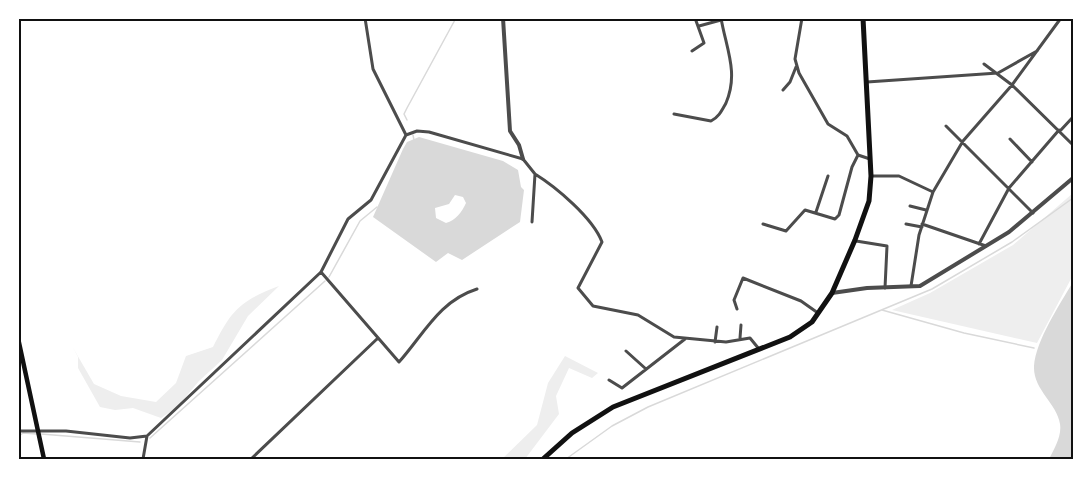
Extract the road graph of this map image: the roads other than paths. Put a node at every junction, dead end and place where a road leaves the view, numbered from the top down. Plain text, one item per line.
1 (365, 18) edge
2 (503, 18) edge
3 (695, 18) edge
4 (802, 18) edge
5 (863, 18) edge
6 (1061, 18) edge
7 (721, 19) edge
8 (699, 26) junction
9 (1039, 50) junction
10 (692, 51) dead end
11 (984, 64) dead end
12 (797, 65) junction
13 (998, 73) junction
14 (866, 82) junction
15 (1012, 86) junction
16 (783, 90) dead end
17 (674, 114) dead end
18 (1073, 117) edge
19 (946, 126) dead end
20 (1060, 130) junction
21 (406, 135) junction
22 (1010, 139) dead end
23 (963, 141) junction
24 (1073, 145) edge
25 (858, 155) junction
26 (523, 159) junction
27 (870, 159) junction
28 (1032, 162) junction
29 (535, 174) junction
30 (828, 176) dead end
31 (871, 176) junction
32 (1073, 178) edge
33 (1009, 188) junction
34 (933, 192) junction
35 (910, 206) dead end
36 (926, 210) junction
37 (816, 212) junction
38 (1033, 213) junction
39 (532, 222) dead end
40 (906, 224) dead end
41 (764, 225) dead end
42 (922, 225) junction
43 (855, 240) junction
44 (979, 244) junction
45 (987, 247) junction
46 (321, 272) junction
47 (885, 288) junction
48 (910, 288) junction
49 (477, 289) dead end
50 (832, 293) junction
51 (737, 309) dead end
52 (819, 314) junction
53 (741, 325) dead end
54 (717, 327) dead end
55 (18, 338) edge
56 (378, 338) junction
57 (685, 339) junction
58 (740, 339) junction
59 (716, 342) junction
60 (759, 349) junction
61 (626, 351) dead end
62 (646, 369) junction
63 (609, 380) dead end
64 (18, 431) edge
65 (147, 436) junction
66 (44, 459) edge
67 (143, 459) edge
68 (251, 459) edge
69 (543, 459) edge

1 - 21 street
2 - 26 street
3 - 8 street
4 - 12 street
5 - 14 highway
6 - 9 street
7 - 8 street
7 - 17 street
8 - 10 street
9 - 13 street
9 - 15 street
11 - 13 street
12 - 16 street
12 - 25 street
13 - 14 street
13 - 15 street
14 - 27 highway
15 - 20 street
15 - 23 street
18 - 20 street
19 - 23 street
20 - 24 street
20 - 28 street
21 - 26 street
21 - 46 street
22 - 28 street
23 - 33 street
23 - 34 street
25 - 27 street
25 - 37 street
26 - 29 street
27 - 31 highway
28 - 33 street
29 - 39 street
29 - 57 street
30 - 37 street
31 - 34 street
31 - 43 highway
32 - 38 street
33 - 38 street
33 - 44 street
34 - 36 street
35 - 36 street
36 - 42 street
37 - 41 street
38 - 45 street
40 - 42 street
42 - 44 street
42 - 48 street
43 - 47 street
43 - 50 highway
44 - 45 street
45 - 48 street
46 - 56 street
46 - 65 street
47 - 48 street
47 - 50 street
49 - 56 street
50 - 52 highway
51 - 52 street
52 - 60 highway
53 - 58 street
54 - 59 street
55 - 66 main road
56 - 68 street
57 - 59 street
57 - 62 street
58 - 59 street
58 - 60 street
60 - 69 highway
61 - 62 street
62 - 63 street
64 - 65 street
65 - 67 street

